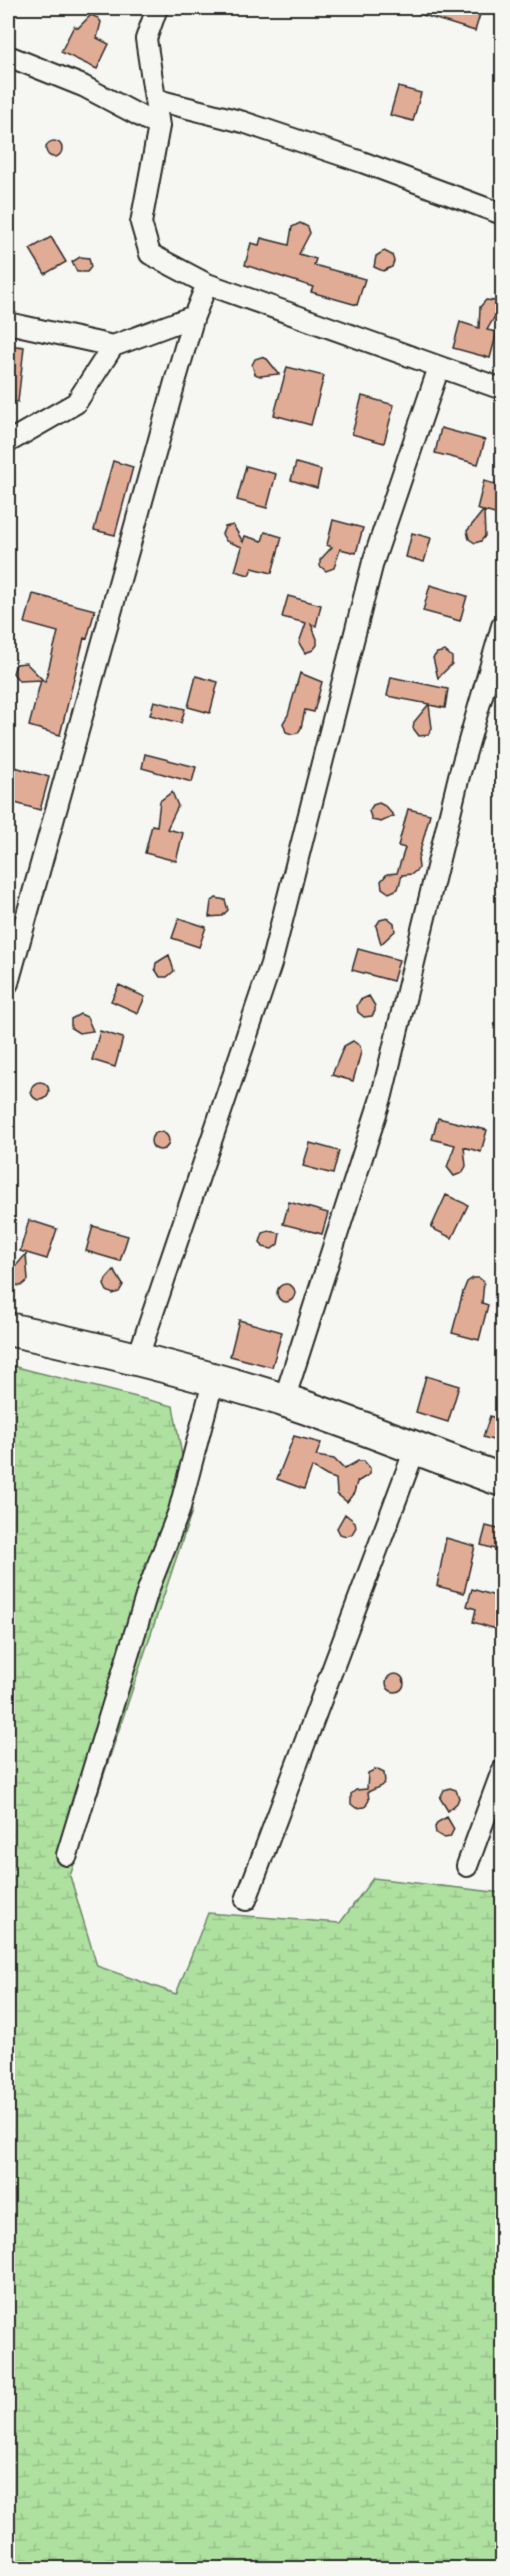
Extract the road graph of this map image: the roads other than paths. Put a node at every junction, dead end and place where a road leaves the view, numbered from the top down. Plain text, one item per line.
1 (157, 8) edge
2 (8, 56) edge
3 (157, 100) junction
4 (159, 126) junction
5 (502, 213) edge
6 (207, 284) junction
7 (194, 316) junction
8 (8, 323) edge
9 (113, 346) junction
10 (439, 367) junction
11 (502, 389) edge
12 (8, 442) edge
13 (502, 626) edge
14 (8, 983) edge
15 (8, 1329) edge
16 (138, 1357) junction
17 (214, 1378) junction
18 (284, 1400) junction
19 (415, 1449) junction
20 (502, 1480) edge
21 (502, 1771) edge
22 (67, 1855) dead end
23 (466, 1866) dead end
24 (246, 1900) dead end

1 - 3 street
2 - 4 street
3 - 4 street
3 - 5 street
4 - 6 street
6 - 7 street
6 - 10 street
7 - 9 street
7 - 14 street
8 - 9 street
9 - 12 street
10 - 11 street
10 - 16 street
13 - 18 street
15 - 16 main road
16 - 17 main road
17 - 18 main road
17 - 22 street
18 - 19 main road
19 - 20 main road
19 - 24 street
21 - 23 street

